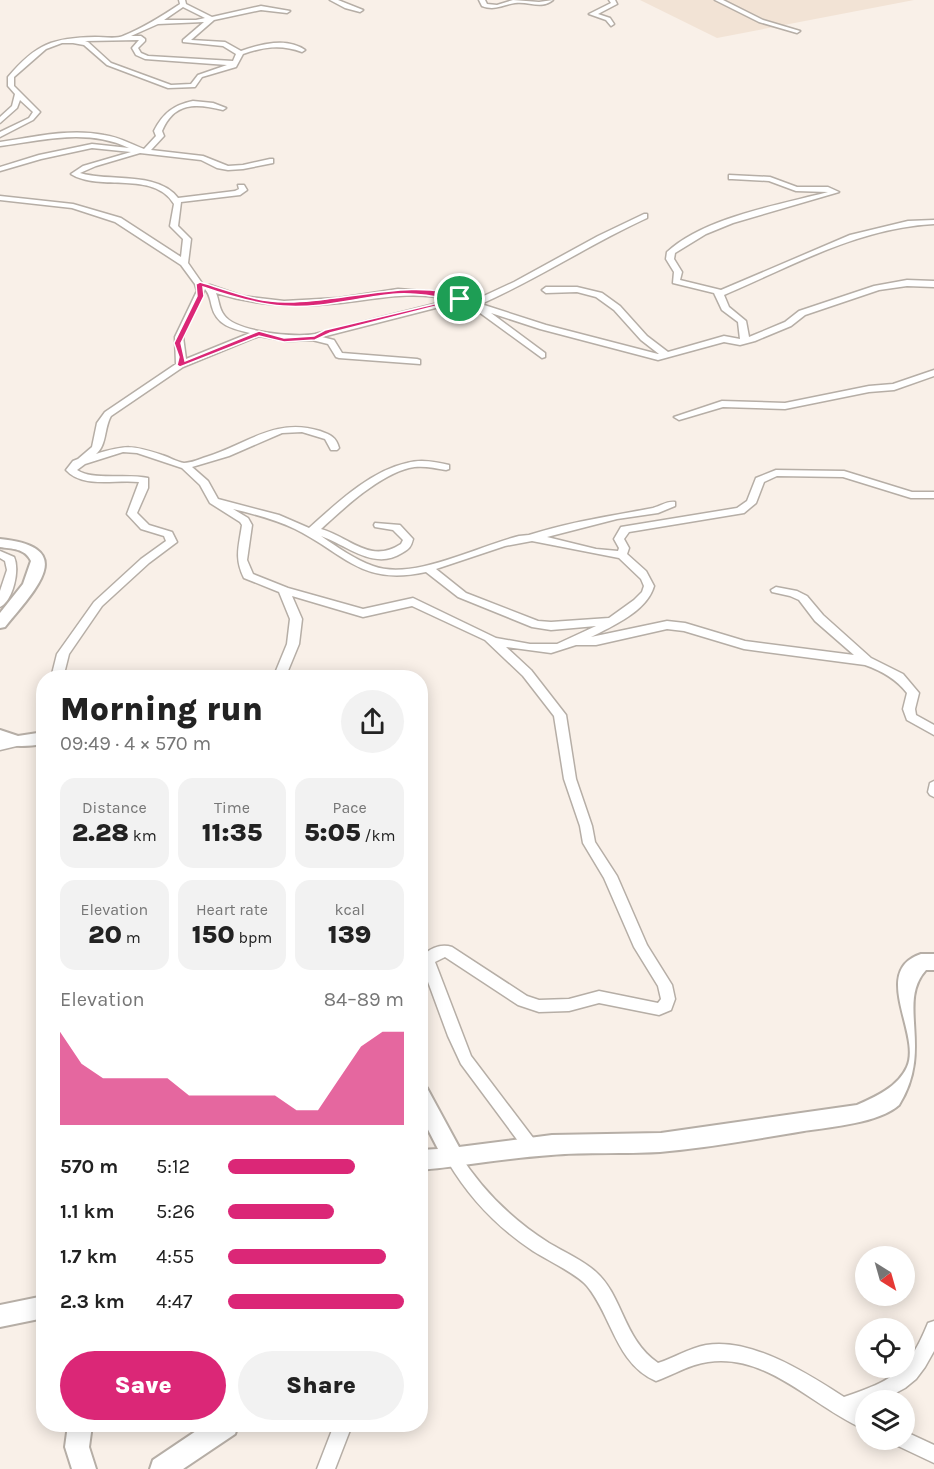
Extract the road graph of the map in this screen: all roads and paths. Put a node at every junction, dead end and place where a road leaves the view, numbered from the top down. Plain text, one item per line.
1 (333, 0) edge
2 (482, 0) edge
3 (550, 0) edge
4 (612, 0) edge
5 (718, 0) edge
6 (183, 2) edge
7 (360, 10) dead end
8 (287, 11) dead end
9 (211, 18) junction
10 (157, 22) junction
11 (612, 24) dead end
12 (797, 31) dead end
13 (122, 38) junction
14 (53, 42) junction
15 (302, 50) dead end
16 (240, 53) junction
17 (215, 72) junction
18 (18, 94) junction
19 (223, 108) dead end
20 (11, 111) junction
21 (0, 114) edge
22 (0, 121) edge
23 (0, 135) edge
24 (0, 144) edge
25 (142, 152) junction
26 (270, 161) dead end
27 (0, 169) edge
28 (732, 177) dead end
29 (241, 187) dead end
30 (0, 198) edge
31 (177, 200) junction
32 (644, 216) dead end
33 (934, 222) edge
34 (184, 263) junction
35 (200, 284) junction
36 (934, 284) edge
37 (210, 288) junction
38 (546, 290) dead end
39 (719, 294) junction
40 (460, 299) junction
41 (474, 304) junction
42 (259, 333) junction
43 (315, 338) junction
44 (746, 341) junction
45 (542, 355) dead end
46 (667, 355) junction
47 (417, 362) dead end
48 (180, 365) junction
49 (934, 373) edge
50 (679, 417) dead end
51 (334, 448) dead end
52 (76, 464) junction
53 (185, 466) junction
54 (446, 467) dead end
55 (934, 495) edge
56 (214, 501) junction
57 (671, 504) dead end
58 (379, 525) dead end
59 (311, 531) junction
60 (532, 538) junction
61 (0, 543) edge
62 (0, 555) edge
63 (622, 555) junction
64 (428, 568) junction
65 (284, 590) junction
66 (776, 590) dead end
67 (0, 603) edge
68 (610, 621) junction
69 (0, 623) edge
70 (495, 641) junction
71 (576, 641) junction
72 (867, 661) junction
73 (59, 670) edge
74 (282, 670) edge
75 (932, 728) edge
76 (0, 736) edge
77 (36, 739) edge
78 (17, 742) junction
79 (0, 746) edge
80 (934, 786) edge
81 (934, 792) edge
82 (428, 959) edge
83 (934, 962) edge
84 (428, 963) edge
85 (428, 1110) edge
86 (532, 1148) junction
87 (453, 1157) junction
88 (428, 1159) edge
89 (36, 1309) edge
90 (0, 1316) edge
91 (934, 1329) edge
92 (841, 1407) junction
93 (855, 1415) edge
94 (79, 1432) edge
95 (216, 1432) edge
96 (340, 1432) edge
97 (915, 1445) edge
98 (934, 1454) edge
99 (84, 1469) edge
100 (162, 1469) edge
101 (326, 1469) edge

1 - 7 street
2 - 3 street
4 - 11 street
5 - 12 street
6 - 9 street
6 - 10 street
8 - 9 street
9 - 10 street
9 - 16 street
10 - 13 street
13 - 14 street
13 - 17 street
14 - 17 street
14 - 18 street
15 - 16 street
16 - 17 street
18 - 20 street
18 - 23 street
19 - 25 street
20 - 21 street
20 - 22 street
24 - 25 street
25 - 26 street
25 - 27 street
25 - 31 street
28 - 39 street
29 - 31 street
30 - 34 street
31 - 34 street
32 - 41 street
33 - 39 street
34 - 35 street
35 - 37 street
35 - 48 street
36 - 44 street
37 - 40 street
37 - 42 street
38 - 46 street
39 - 44 street
40 - 41 street
40 - 43 street
41 - 45 street
41 - 46 street
42 - 43 street
42 - 48 street
43 - 47 street
44 - 46 street
48 - 52 street
49 - 50 street
51 - 53 street
52 - 53 street
52 - 73 street
53 - 56 street
54 - 59 street
55 - 63 street
56 - 59 street
56 - 65 street
57 - 60 street
58 - 59 street
59 - 64 street
60 - 63 street
60 - 64 street
61 - 69 street
62 - 67 street
63 - 68 street
64 - 68 street
65 - 70 street
65 - 74 street
66 - 72 street
68 - 71 street
70 - 71 street
70 - 82 street
71 - 72 street
72 - 75 street
76 - 78 street
77 - 78 street
78 - 79 street
80 - 81 street
83 - 86 street
84 - 86 street
85 - 87 street
86 - 87 street
87 - 88 street
87 - 92 street
89 - 90 street
91 - 92 street
92 - 93 street
94 - 99 street
95 - 100 street
96 - 101 street
97 - 98 street

